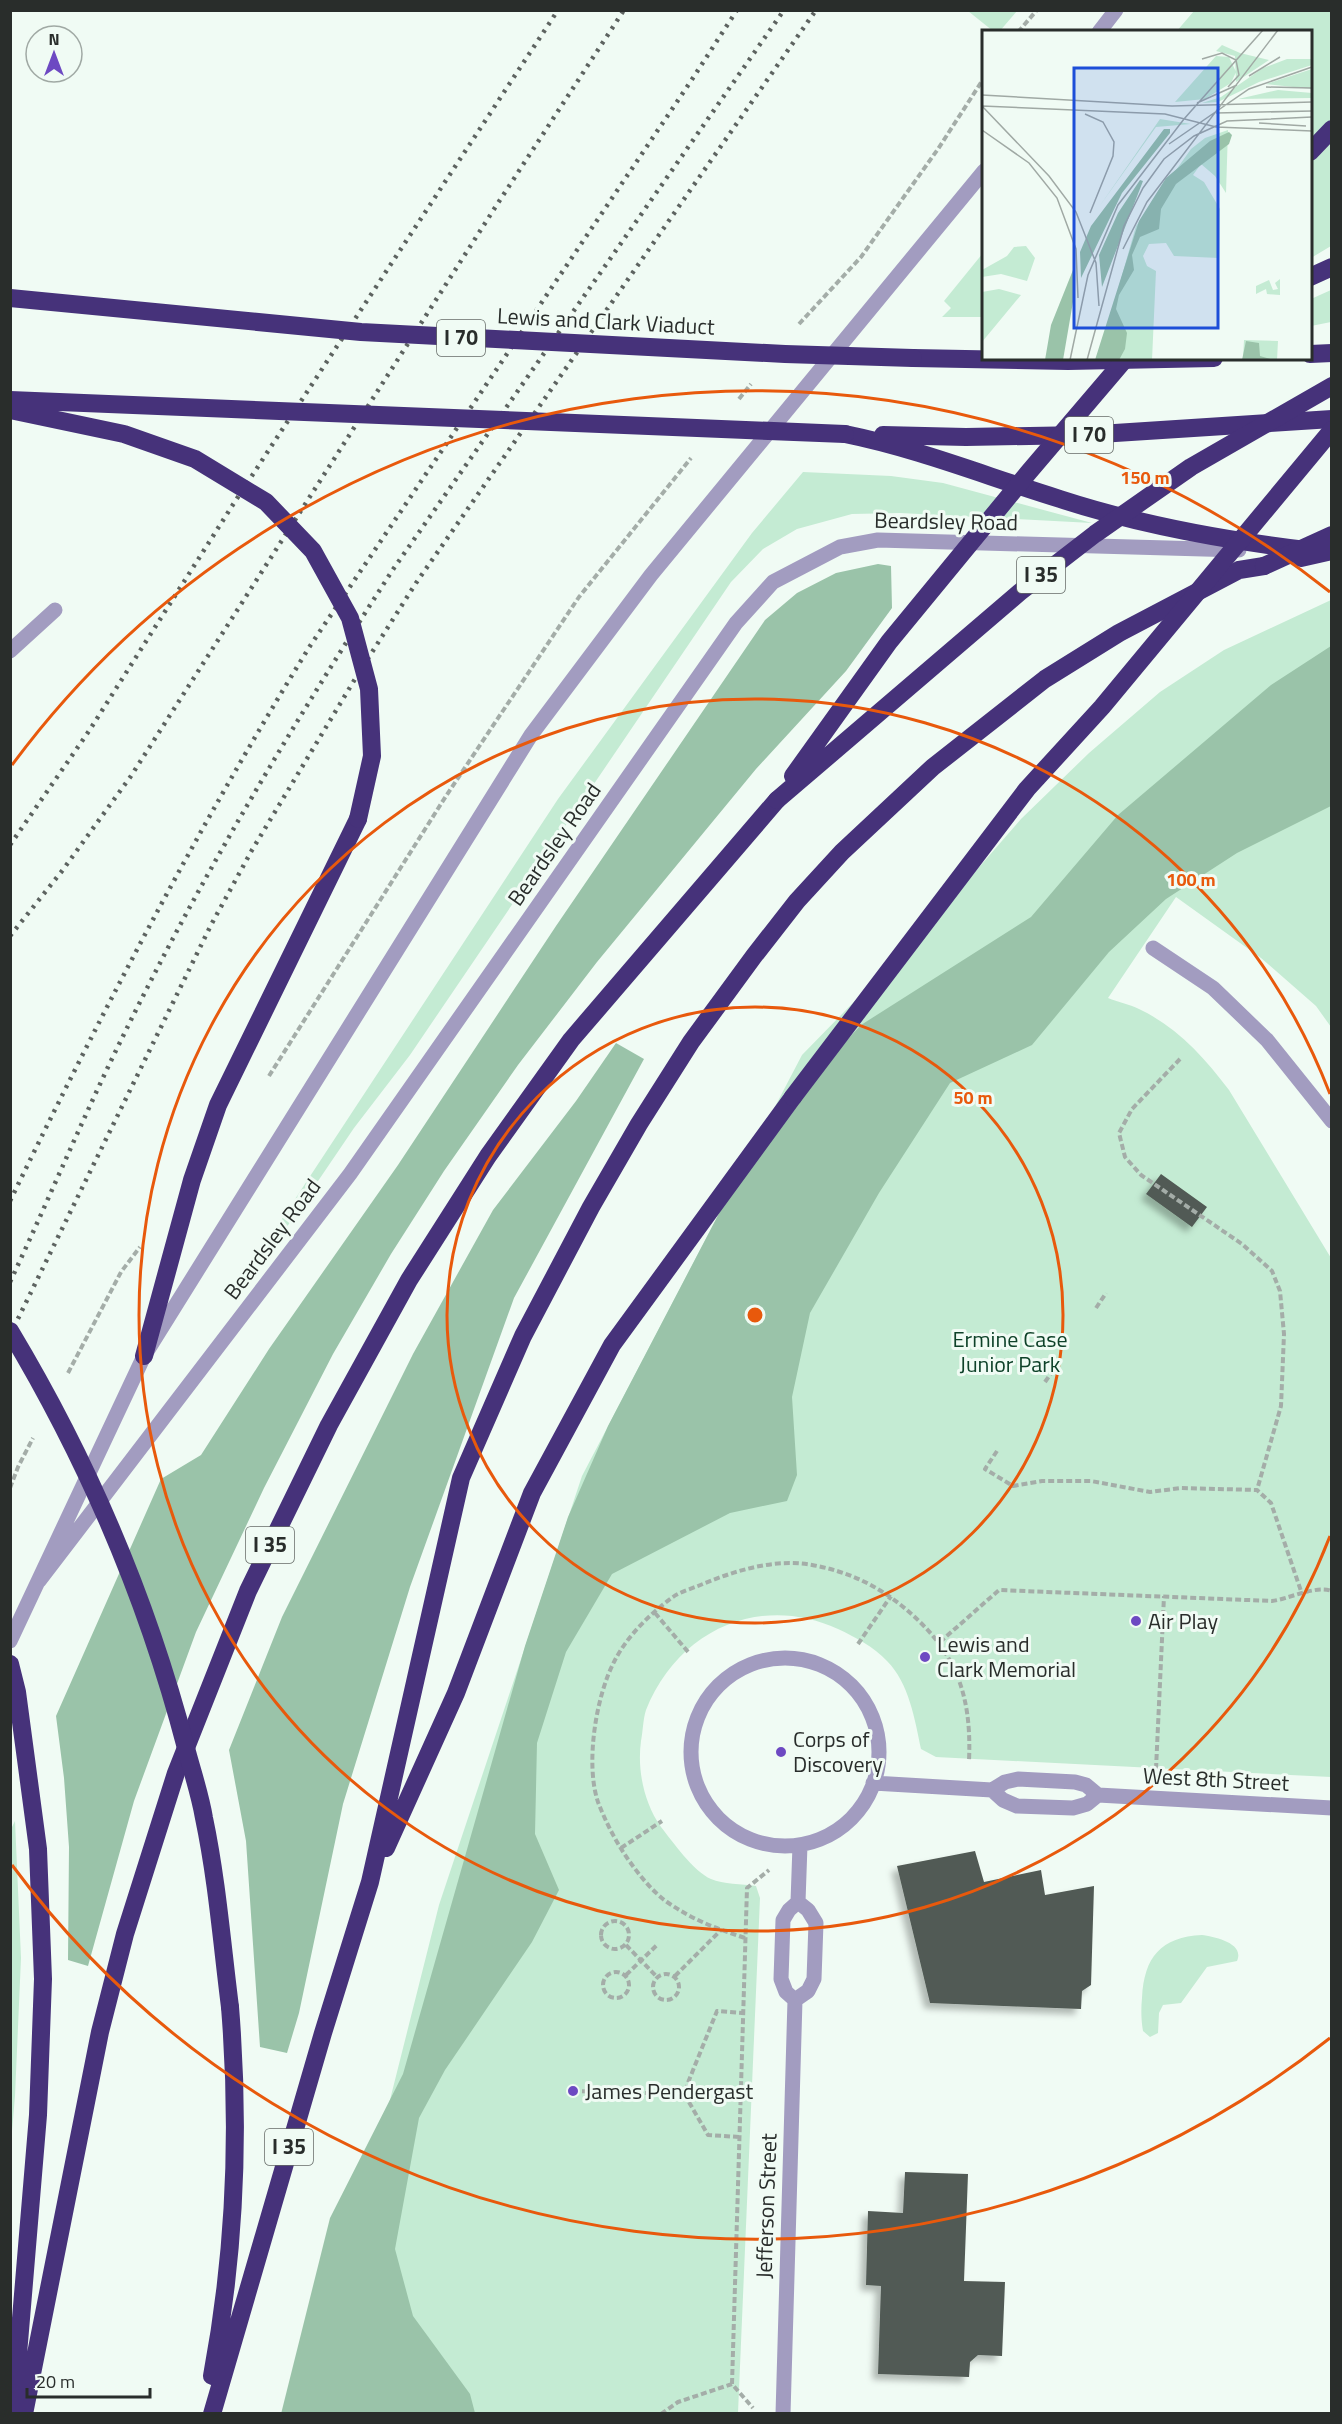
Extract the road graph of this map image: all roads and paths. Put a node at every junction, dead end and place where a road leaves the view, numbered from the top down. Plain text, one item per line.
1 (1037, 10) edge
2 (1116, 10) edge
3 (1020, 30) edge
4 (1101, 30) edge
5 (1332, 129) edge
6 (1312, 151) edge
7 (982, 173) edge
8 (1332, 267) edge
9 (1312, 276) edge
10 (10, 298) edge
11 (982, 352) edge
12 (1332, 353) edge
13 (1312, 354) edge
14 (913, 358) junction
15 (982, 359) edge
16 (1124, 360) edge
17 (1332, 386) edge
18 (10, 400) edge
19 (10, 410) edge
20 (1332, 419) edge
21 (1332, 430) edge
22 (845, 434) junction
23 (1332, 535) edge
24 (1329, 552) edge
25 (1264, 566) junction
26 (55, 610) dead end
27 (10, 651) edge
28 (777, 800) junction
29 (1153, 948) dead end
30 (1180, 1059) dead end
31 (1332, 1121) edge
32 (1106, 1293) dead end
33 (1096, 1308) dead end
34 (10, 1331) edge
35 (144, 1356) junction
36 (1056, 1366) dead end
37 (1045, 1382) dead end
38 (997, 1451) dead end
39 (1257, 1490) junction
40 (39, 1581) junction
41 (1332, 1591) edge
42 (1302, 1594) junction
43 (891, 1596) junction
44 (1164, 1596) junction
45 (655, 1613) junction
46 (10, 1641) edge
47 (940, 1642) junction
48 (858, 1644) dead end
49 (689, 1653) dead end
50 (10, 1664) edge
51 (873, 1783) junction
52 (967, 1789) junction
53 (992, 1790) junction
54 (1098, 1795) junction
55 (1155, 1799) junction
56 (1332, 1808) edge
57 (662, 1821) dead end
58 (800, 1845) junction
59 (621, 1848) junction
60 (370, 1882) junction
61 (798, 1902) junction
62 (721, 1930) junction
63 (745, 1938) junction
64 (658, 1944) dead end
65 (626, 1945) junction
66 (641, 1960) junction
67 (626, 1975) junction
68 (675, 1976) junction
69 (657, 1977) junction
70 (795, 2000) junction
71 (742, 2013) junction
72 (573, 2091) dead end
73 (686, 2094) junction
74 (739, 2137) junction
75 (732, 2384) junction
76 (13, 2414) edge
77 (24, 2414) edge
78 (205, 2414) edge
79 (212, 2414) edge
80 (661, 2414) edge
81 (757, 2414) edge
82 (783, 2414) edge

1 - 3 path
2 - 4 street
5 - 6 highway
7 - 35 street, Beardsley Road
8 - 9 highway
10 - 14 highway, Lewis and Clark Viaduct / I 70, bridge
11 - 14 highway
12 - 13 highway
14 - 15 highway, I 70
16 - 28 highway, bridge
17 - 28 highway, I 35, bridge
18 - 22 highway, I 70, bridge
19 - 35 highway, bridge
20 - 22 highway, I 70
21 - 60 highway, bridge
22 - 24 highway
23 - 25 highway, I 35, bridge
24 - 25 highway, bridge
24 - 40 street, Beardsley Road
25 - 60 highway, I 35, bridge
26 - 27 street
28 - 77 highway, I 35
29 - 31 street
30 - 39 path
32 - 33 path
34 - 78 highway, bridge
35 - 40 street, Beardsley Road
36 - 37 path
38 - 39 path
39 - 42 path
40 - 46 street, Beardsley Road
41 - 42 path
42 - 44 path
43 - 45 path
43 - 47 path
43 - 48 path
44 - 47 path
44 - 55 path
45 - 49 path
45 - 59 path
47 - 52 path
50 - 76 highway
51 - 52 street, West 8th Street
51 - 58 street
51 - 58 street
52 - 53 street, West 8th Street
53 - 54 street, West 8th Street
53 - 54 street
54 - 55 street, West 8th Street
55 - 56 street, West 8th Street
57 - 59 path
58 - 61 street, Jefferson Street
58 - 63 path
59 - 62 path
60 - 79 highway, I 35
61 - 70 street, Jefferson Street
61 - 70 street
62 - 63 path
62 - 68 path
63 - 71 path
64 - 66 path
65 - 65 path
65 - 66 path
66 - 67 path
66 - 69 path
67 - 67 path
68 - 69 path
68 - 69 path
70 - 82 street, Jefferson Street
71 - 73 path
71 - 74 path
72 - 73 path
73 - 74 path
74 - 75 path
75 - 80 path
75 - 81 path

